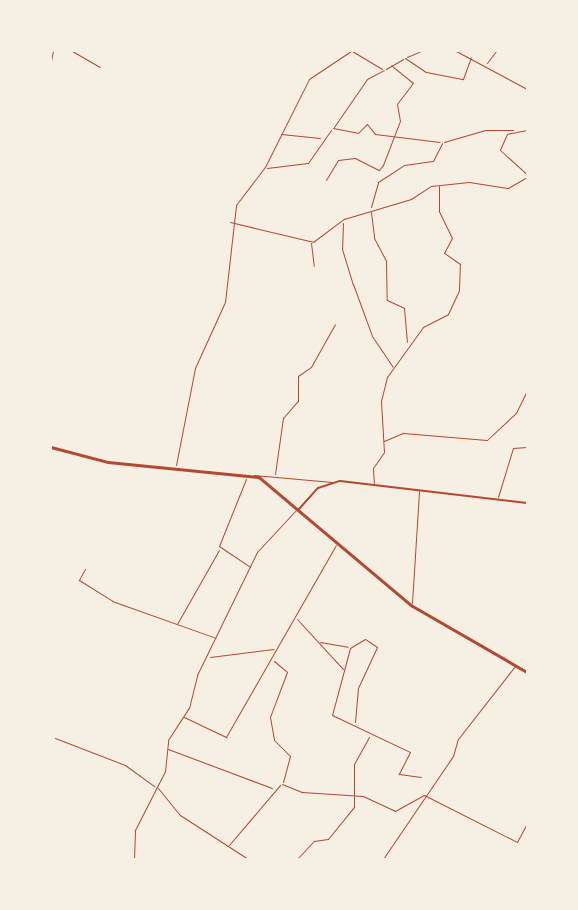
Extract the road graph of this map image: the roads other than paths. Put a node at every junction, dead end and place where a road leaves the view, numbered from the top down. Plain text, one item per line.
1 (54, 51) edge
2 (72, 51) edge
3 (352, 51) edge
4 (421, 51) edge
5 (456, 51) edge
6 (496, 51) edge
7 (471, 57) junction
8 (405, 58) junction
9 (51, 61) edge
10 (391, 65) junction
11 (487, 65) junction
12 (100, 66) dead end
13 (384, 70) junction
14 (527, 89) edge
15 (333, 128) junction
16 (513, 130) junction
17 (527, 131) edge
18 (395, 133) junction
19 (281, 134) junction
20 (323, 139) junction
21 (442, 143) junction
22 (265, 167) junction
23 (527, 175) edge
24 (326, 180) dead end
25 (439, 186) junction
26 (371, 209) junction
27 (343, 221) junction
28 (230, 222) junction
29 (311, 242) junction
30 (314, 266) dead end
31 (335, 324) dead end
32 (407, 344) junction
33 (394, 368) junction
34 (527, 390) edge
35 (384, 440) junction
36 (51, 447) edge
37 (527, 447) edge
38 (175, 468) junction
39 (248, 473) junction
40 (275, 474) junction
41 (254, 475) junction
42 (332, 482) junction
43 (374, 485) junction
44 (419, 491) junction
45 (497, 499) junction
46 (527, 503) edge
47 (298, 509) junction
48 (338, 544) junction
49 (220, 548) junction
50 (252, 568) junction
51 (85, 569) dead end
52 (411, 605) junction
53 (295, 618) junction
54 (177, 626) junction
55 (218, 639) junction
56 (319, 641) junction
57 (350, 648) junction
58 (277, 649) junction
59 (210, 657) junction
60 (272, 660) junction
61 (517, 665) junction
62 (345, 670) junction
63 (527, 672) edge
64 (182, 716) junction
65 (355, 722) junction
66 (371, 735) junction
67 (55, 738) dead end
68 (167, 749) junction
69 (421, 776) dead end
70 (282, 784) junction
71 (157, 787) junction
72 (273, 790) junction
73 (424, 794) junction
74 (357, 795) junction
75 (527, 823) edge
76 (229, 845) junction
77 (134, 859) edge
78 (248, 859) edge
79 (297, 859) edge
80 (383, 859) edge

1 - 9 street
2 - 12 street
3 - 13 street
3 - 19 street
4 - 8 street
5 - 7 street
6 - 11 street
7 - 8 street
7 - 11 street
8 - 10 street
10 - 13 street
10 - 18 street
11 - 14 street
13 - 15 street
15 - 18 street
15 - 20 street
16 - 17 street
16 - 21 street
16 - 23 street
18 - 21 street
18 - 24 street
19 - 20 street
19 - 22 street
20 - 22 street
21 - 26 street
22 - 28 street
23 - 25 street
25 - 26 street
25 - 32 street
26 - 27 street
26 - 32 street
27 - 29 street
27 - 33 street
28 - 29 street
28 - 38 street
29 - 30 street
31 - 40 street
32 - 33 street
33 - 35 street
34 - 35 street
35 - 43 street
36 - 38 main road
37 - 45 street
38 - 39 main road
39 - 41 main road
39 - 49 street
40 - 41 street
40 - 42 street
41 - 47 main road
42 - 43 street
42 - 47 street
43 - 44 street
44 - 45 street
44 - 52 street
45 - 46 street
47 - 48 main road
47 - 50 street
48 - 52 main road
48 - 53 street
49 - 50 street
49 - 54 street
50 - 55 street
51 - 54 street
52 - 61 main road
53 - 56 street
53 - 58 street
54 - 55 street
55 - 59 street
56 - 57 street
56 - 62 street
57 - 62 street
57 - 65 street
58 - 59 street
58 - 60 street
59 - 64 street
60 - 64 street
60 - 70 street
61 - 63 main road
61 - 73 street
62 - 65 street
64 - 68 street
65 - 66 street
66 - 69 street
66 - 74 street
67 - 71 street
68 - 71 street
68 - 72 street
70 - 72 street
70 - 74 street
71 - 76 street
71 - 77 street
72 - 76 street
73 - 74 street
73 - 75 street
73 - 80 street
74 - 79 street
76 - 78 street

